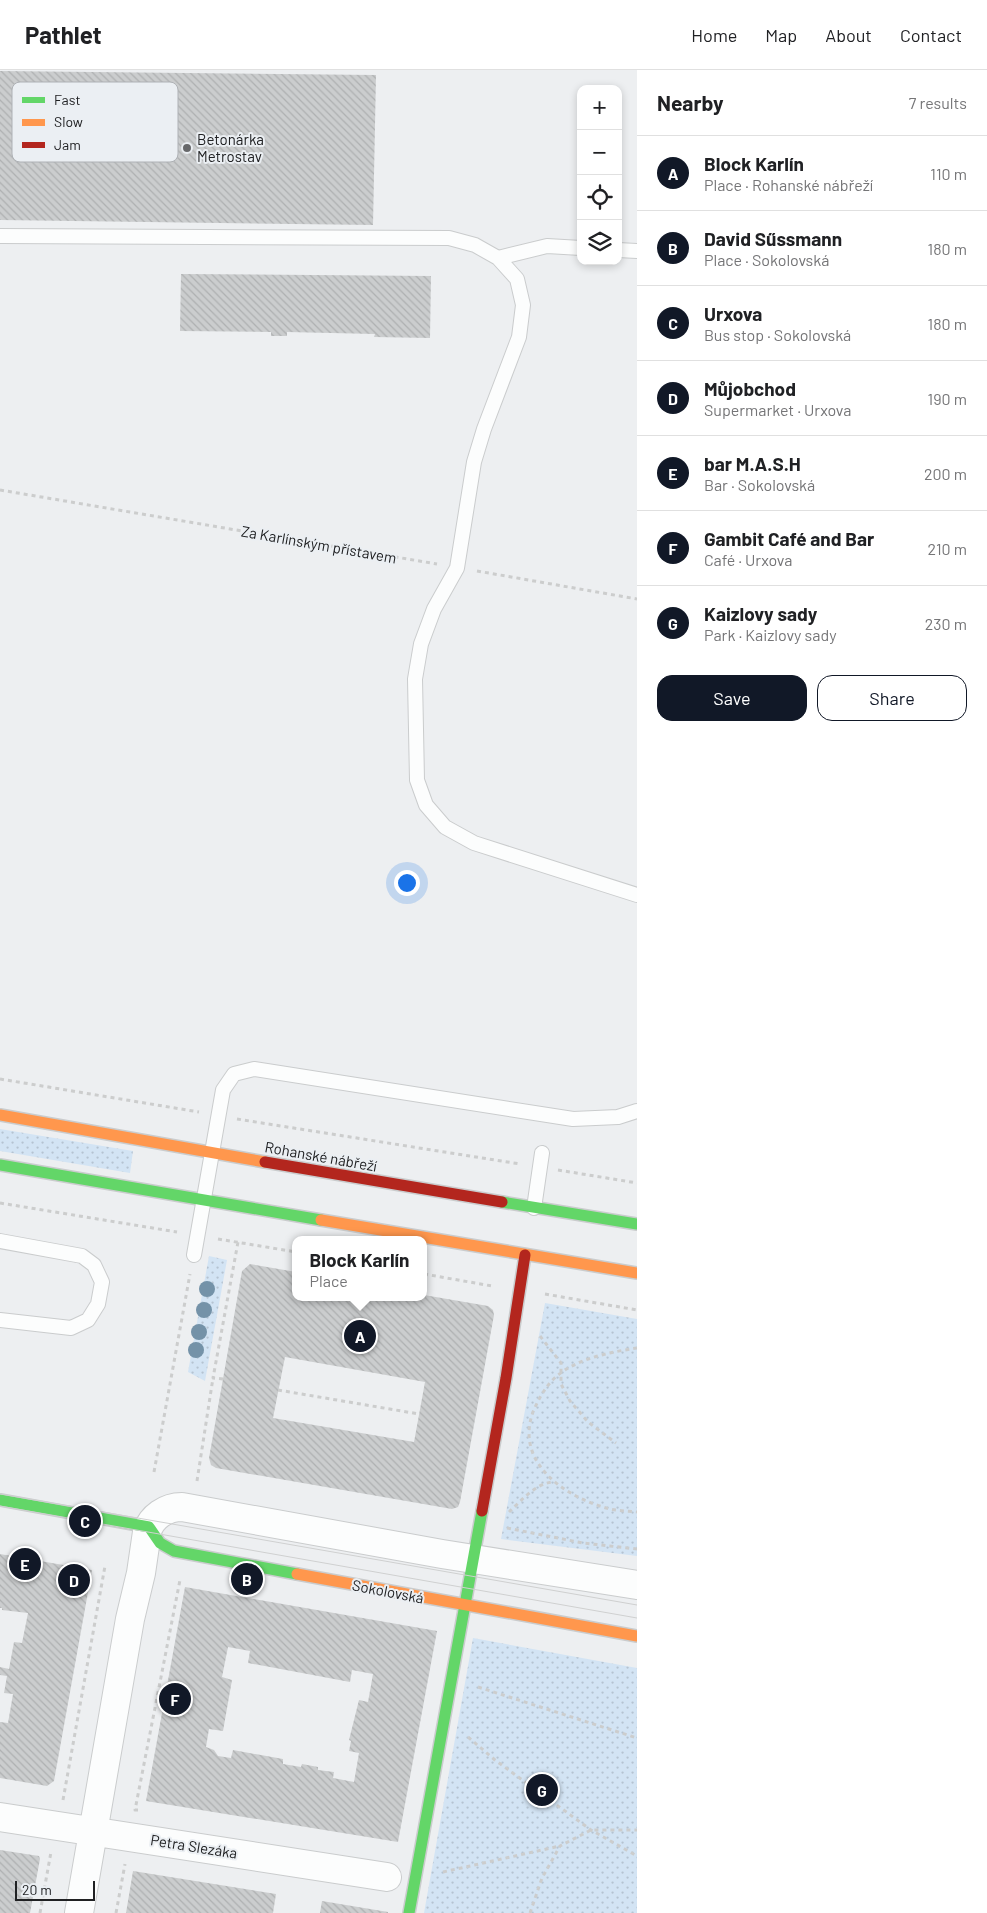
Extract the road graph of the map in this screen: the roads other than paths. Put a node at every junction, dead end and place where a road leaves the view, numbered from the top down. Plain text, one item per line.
1 (0, 236) edge
2 (577, 248) edge
3 (622, 250) edge
4 (637, 250) edge
5 (498, 258) junction
6 (637, 895) edge
7 (637, 1111) edge
8 (0, 1115) edge
9 (212, 1153) junction
10 (542, 1153) dead end
11 (0, 1165) edge
12 (204, 1200) junction
13 (534, 1208) junction
14 (637, 1224) edge
15 (415, 1236) edge
16 (427, 1238) edge
17 (0, 1241) edge
18 (194, 1255) road end
19 (526, 1255) junction
20 (637, 1273) edge
21 (0, 1320) edge
22 (0, 1500) edge
23 (148, 1527) junction
24 (474, 1559) junction
25 (637, 1585) edge
26 (465, 1606) junction
27 (637, 1636) edge
28 (0, 1817) edge
29 (93, 1830) junction
30 (387, 1877) dead end
31 (79, 1913) edge
32 (409, 1913) edge

1 - 5 lane
2 - 5 lane
3 - 4 lane
5 - 6 lane
7 - 9 lane
8 - 9 street, Rohanské nábřeží
9 - 12 lane
9 - 13 street, Rohanské nábřeží
10 - 13 lane
11 - 12 street
12 - 15 street
12 - 18 lane
13 - 14 street, Rohanské nábřeží
16 - 19 street
17 - 21 lane
19 - 20 street
19 - 24 street
22 - 23 street
23 - 24 street
23 - 26 street, Sokolovská
23 - 29 street
24 - 25 street
24 - 26 street
26 - 27 street, Sokolovská
26 - 32 street
28 - 29 street, Petra Slezáka
29 - 30 street, Petra Slezáka
29 - 31 street

